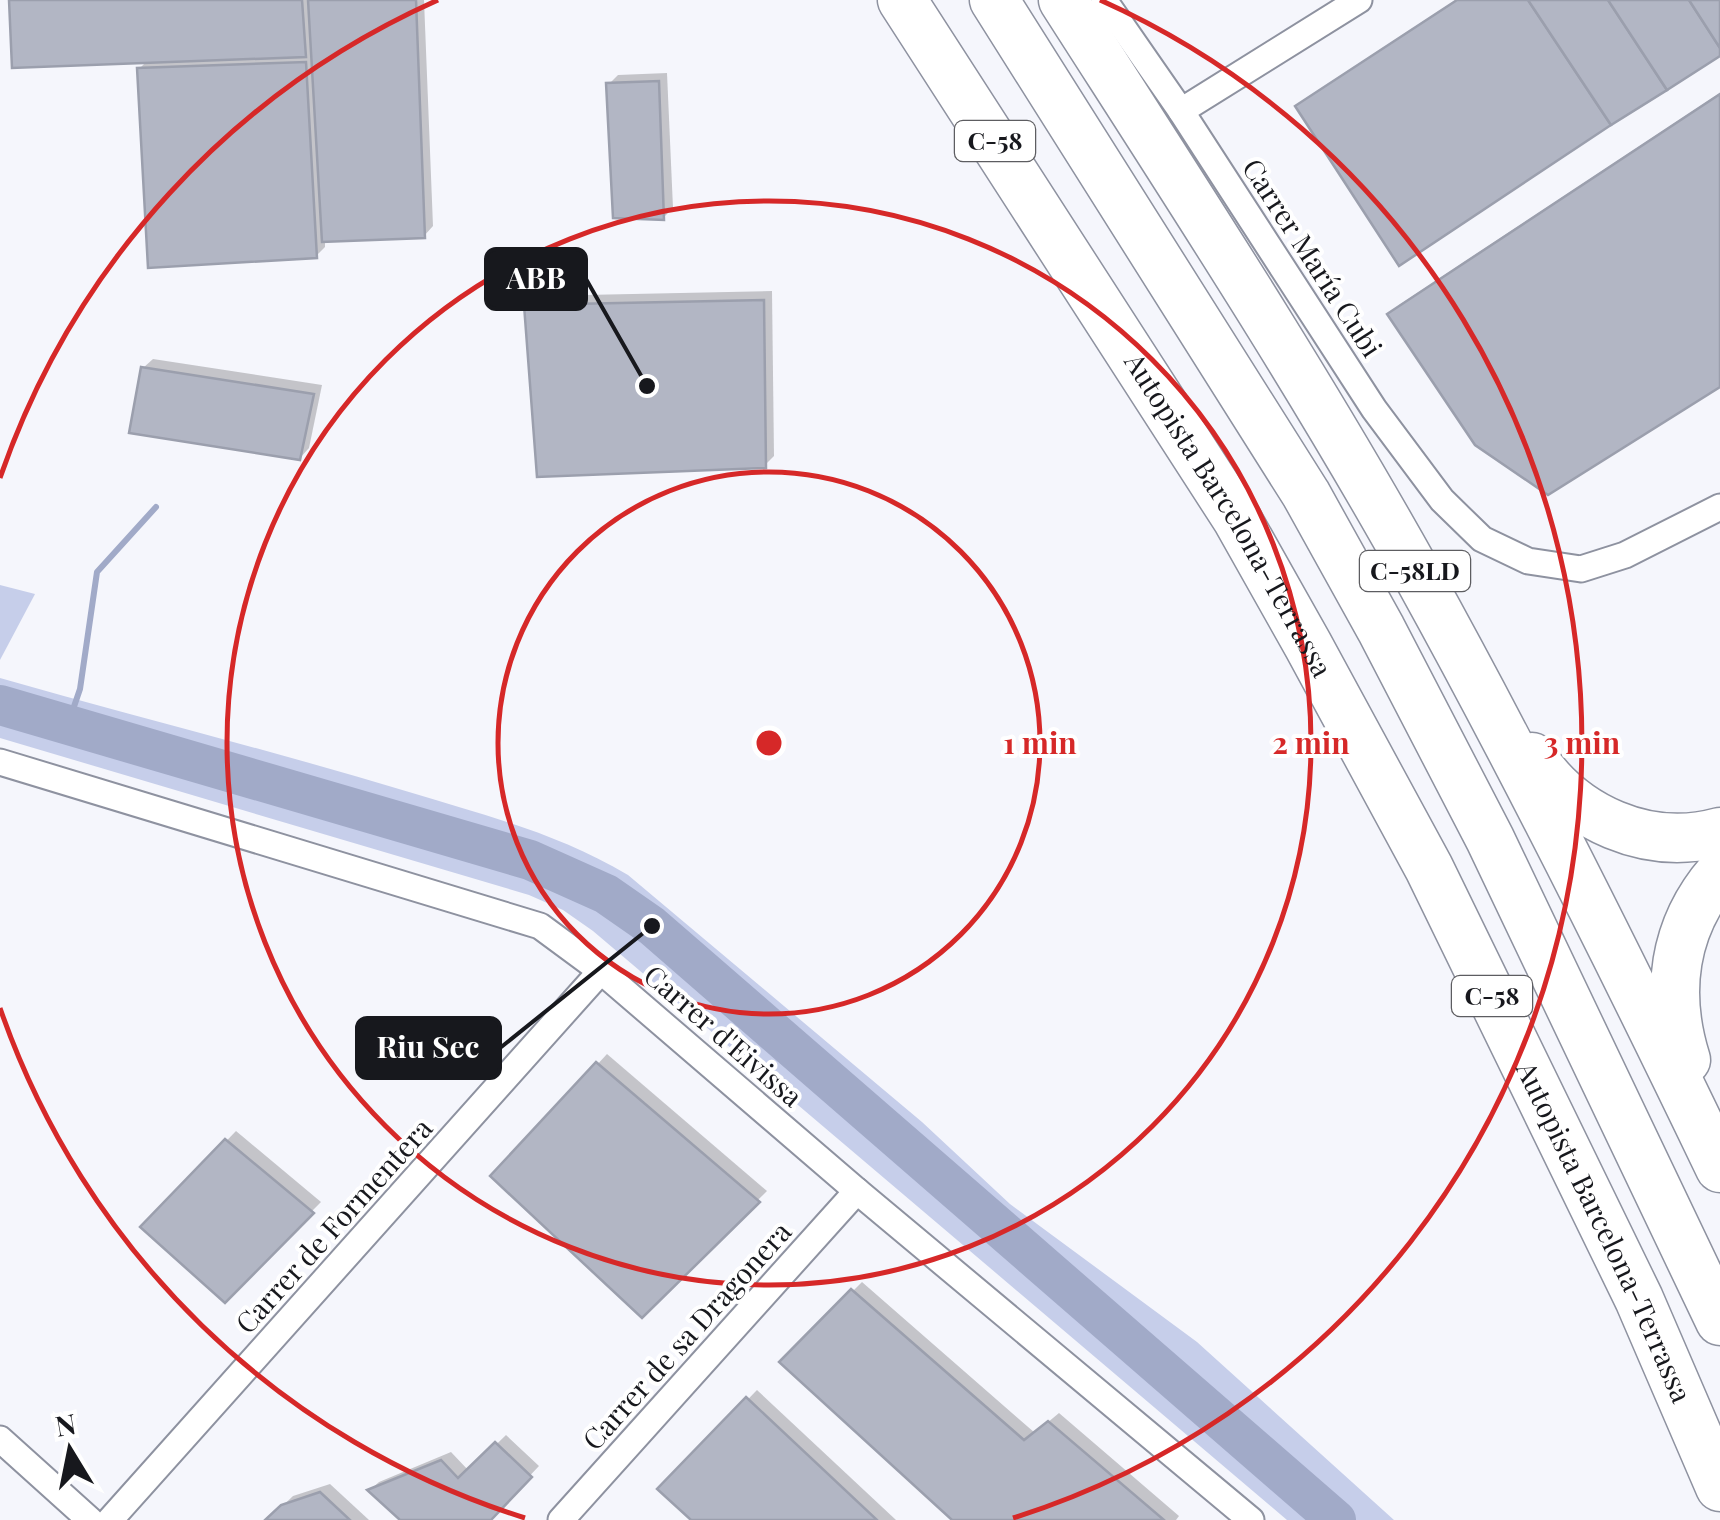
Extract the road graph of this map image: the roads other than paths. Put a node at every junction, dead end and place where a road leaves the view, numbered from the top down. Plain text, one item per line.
1 (902, 0) edge
2 (994, 0) edge
3 (1041, 0) edge
4 (1063, 0) edge
5 (1104, 0) edge
6 (1359, 0) edge
7 (1181, 112) junction
8 (1306, 494) junction
9 (1720, 508) edge
10 (1416, 573) junction
11 (0, 762) edge
12 (1720, 832) edge
13 (1720, 873) edge
14 (602, 971) junction
15 (1720, 1166) edge
16 (857, 1191) junction
17 (1720, 1321) edge
18 (0, 1439) edge
19 (1720, 1487) edge
20 (566, 1518) edge
21 (90, 1520) edge
22 (110, 1520) edge
23 (1251, 1520) edge

1 - 19 highway, Autopista Barcelona-Terrassa / C-58
2 - 8 highway, C-58
3 - 8 highway
4 - 10 highway, C-58LD
5 - 7 street, Carrer María Cubi
6 - 7 street
7 - 9 street, Carrer María Cubi
8 - 17 highway, C-58
10 - 12 highway
10 - 15 highway, C-58LD
11 - 14 street, Carrer d'Eivissa
13 - 15 highway
14 - 16 street, Carrer d'Eivissa
14 - 22 street, Carrer de Formentera
16 - 20 street, Carrer de sa Dragonera
16 - 23 street, Carrer d'Eivissa
18 - 21 street

